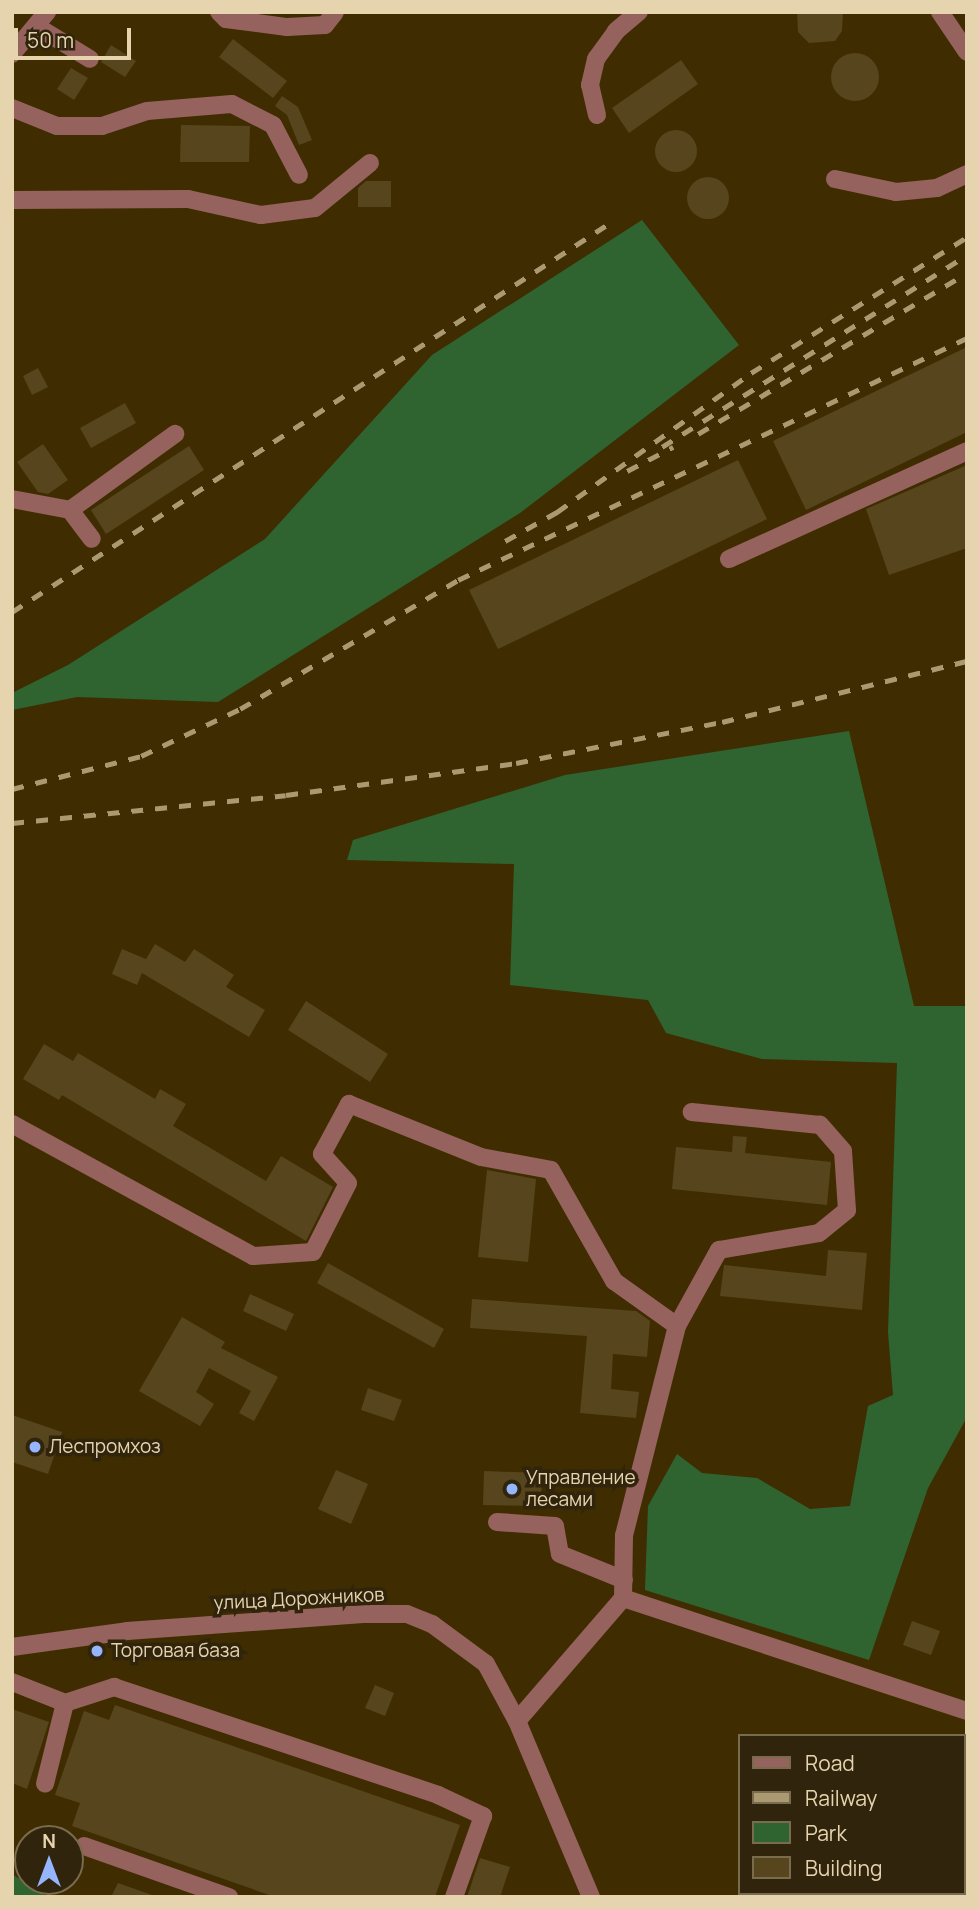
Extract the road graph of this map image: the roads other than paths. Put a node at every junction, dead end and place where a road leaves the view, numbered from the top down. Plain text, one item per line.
1 (219, 12) edge
2 (335, 12) edge
3 (639, 12) edge
4 (940, 12) edge
5 (41, 19) edge
6 (967, 52) edge
7 (12, 54) edge
8 (90, 59) dead end
9 (12, 108) edge
10 (597, 115) dead end
11 (370, 163) dead end
12 (967, 174) edge
13 (299, 175) dead end
14 (835, 179) dead end
15 (12, 200) edge
16 (175, 434) dead end
17 (967, 451) edge
18 (12, 499) edge
19 (70, 510) junction
20 (92, 539) dead end
21 (729, 559) dead end
22 (692, 1112) dead end
23 (12, 1125) edge
24 (677, 1326) junction
25 (497, 1522) dead end
26 (624, 1580) junction
27 (623, 1598) junction
28 (12, 1647) edge
29 (12, 1682) edge
30 (65, 1703) junction
31 (967, 1711) edge
32 (517, 1721) junction
33 (45, 1784) dead end
34 (84, 1846) dead end
35 (229, 1897) edge
36 (454, 1897) edge
37 (591, 1897) edge

1 - 2 street
3 - 10 street
4 - 6 street
5 - 7 street
5 - 8 street
9 - 13 street
11 - 15 street
12 - 14 street
16 - 19 street
17 - 21 street
18 - 19 street
19 - 20 street
22 - 24 street
23 - 24 street
24 - 26 street
25 - 26 street
26 - 27 street
27 - 31 street
27 - 32 street
28 - 32 street, улица Дорожников
29 - 30 street
30 - 33 street
30 - 36 street
32 - 37 street, улица Дорожников
34 - 35 street

